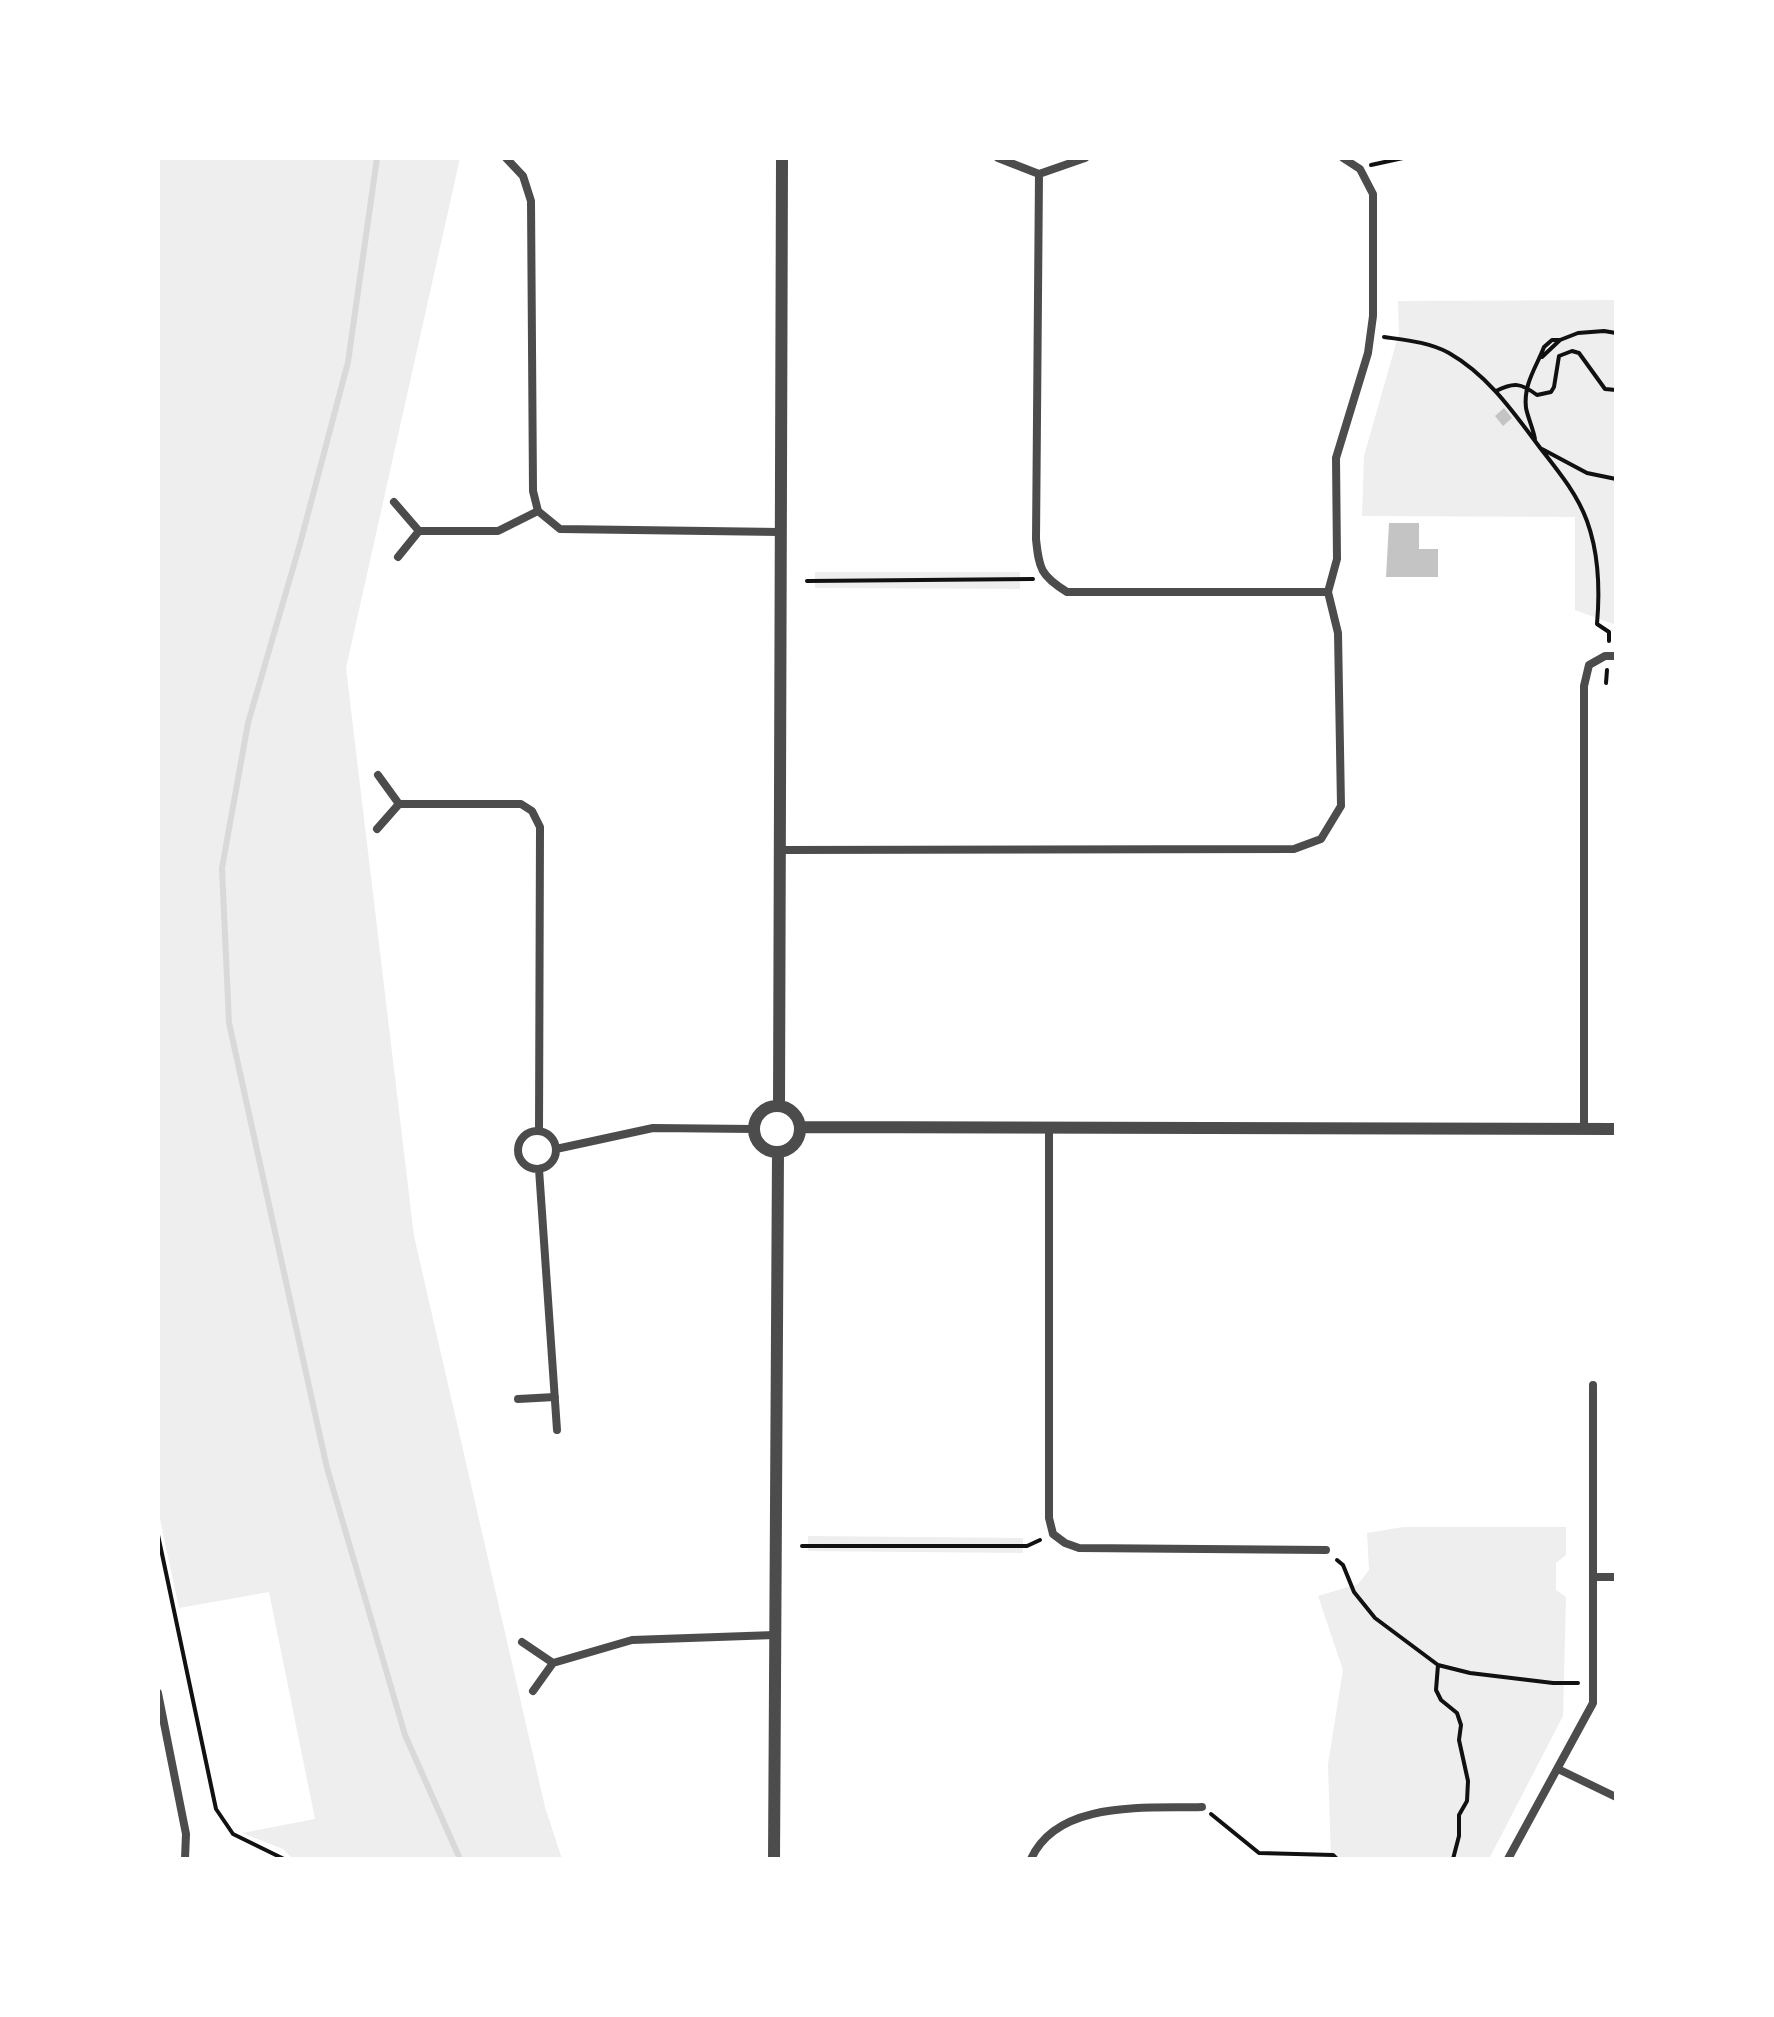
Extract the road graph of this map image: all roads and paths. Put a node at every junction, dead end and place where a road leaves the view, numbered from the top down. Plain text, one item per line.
1 (506, 158) edge
2 (782, 158) edge
3 (998, 158) edge
4 (1085, 158) edge
5 (1343, 158) edge
6 (1403, 158) edge
7 (1360, 169) junction
8 (1039, 174) junction
9 (1616, 333) edge
10 (1371, 335) junction
11 (1527, 387) junction
12 (1616, 390) edge
13 (1496, 391) junction
14 (1535, 441) junction
15 (1541, 448) junction
16 (1616, 479) edge
17 (394, 502) dead end
18 (538, 511) junction
19 (419, 531) junction
20 (780, 532) junction
21 (398, 557) dead end
22 (1046, 579) junction
23 (807, 581) dead end
24 (1328, 592) junction
25 (1612, 656) edge
26 (1606, 683) dead end
27 (378, 775) dead end
28 (399, 804) junction
29 (377, 829) dead end
30 (780, 850) junction
31 (779, 1105) junction
32 (800, 1127) junction
33 (754, 1129) junction
34 (1049, 1129) junction
35 (1584, 1129) junction
36 (1616, 1129) edge
37 (539, 1131) junction
38 (556, 1149) junction
39 (778, 1152) junction
40 (539, 1169) junction
41 (1593, 1385) dead end
42 (555, 1397) junction
43 (518, 1399) dead end
44 (557, 1430) dead end
45 (1053, 1534) junction
46 (158, 1535) edge
47 (802, 1546) dead end
48 (1326, 1550) joint
49 (1593, 1577) junction
50 (1616, 1577) edge
51 (775, 1635) junction
52 (522, 1642) dead end
53 (553, 1663) junction
54 (1438, 1665) junction
55 (1593, 1682) junction
56 (533, 1691) dead end
57 (158, 1693) edge
58 (1558, 1769) junction
59 (1616, 1797) edge
60 (1202, 1807) joint
61 (185, 1859) edge
62 (284, 1859) edge
63 (774, 1859) edge
64 (1031, 1859) edge
65 (1337, 1859) edge
66 (1453, 1859) edge
67 (1508, 1859) edge

1 - 18 street
2 - 20 street
3 - 8 street
4 - 8 street
5 - 7 street
6 - 7 path
7 - 10 street
8 - 22 street
9 - 11 path
10 - 13 path
10 - 24 street
11 - 12 path
11 - 13 path
11 - 14 path
13 - 14 path
14 - 15 path
15 - 16 path
15 - 25 path
17 - 19 street
18 - 19 street
18 - 20 street
19 - 21 street
20 - 30 street
22 - 23 path
22 - 24 street
24 - 30 street
25 - 26 path
25 - 35 street
27 - 28 street
28 - 29 street
28 - 37 street
30 - 31 street
31 - 32 street
31 - 33 street
32 - 34 street
32 - 39 street
33 - 38 street
33 - 39 street
34 - 35 street
34 - 45 street
35 - 36 street
37 - 38 street
37 - 40 street
38 - 40 street
39 - 51 street
40 - 42 street
41 - 49 street
42 - 43 street
42 - 44 street
45 - 47 path
45 - 48 street
46 - 62 path
48 - 54 path
49 - 50 street
49 - 55 street
51 - 53 street
51 - 63 street
52 - 53 street
53 - 56 street
54 - 55 path
54 - 66 path
55 - 58 street
57 - 61 street
58 - 59 street
58 - 67 street
60 - 64 street
60 - 65 path

